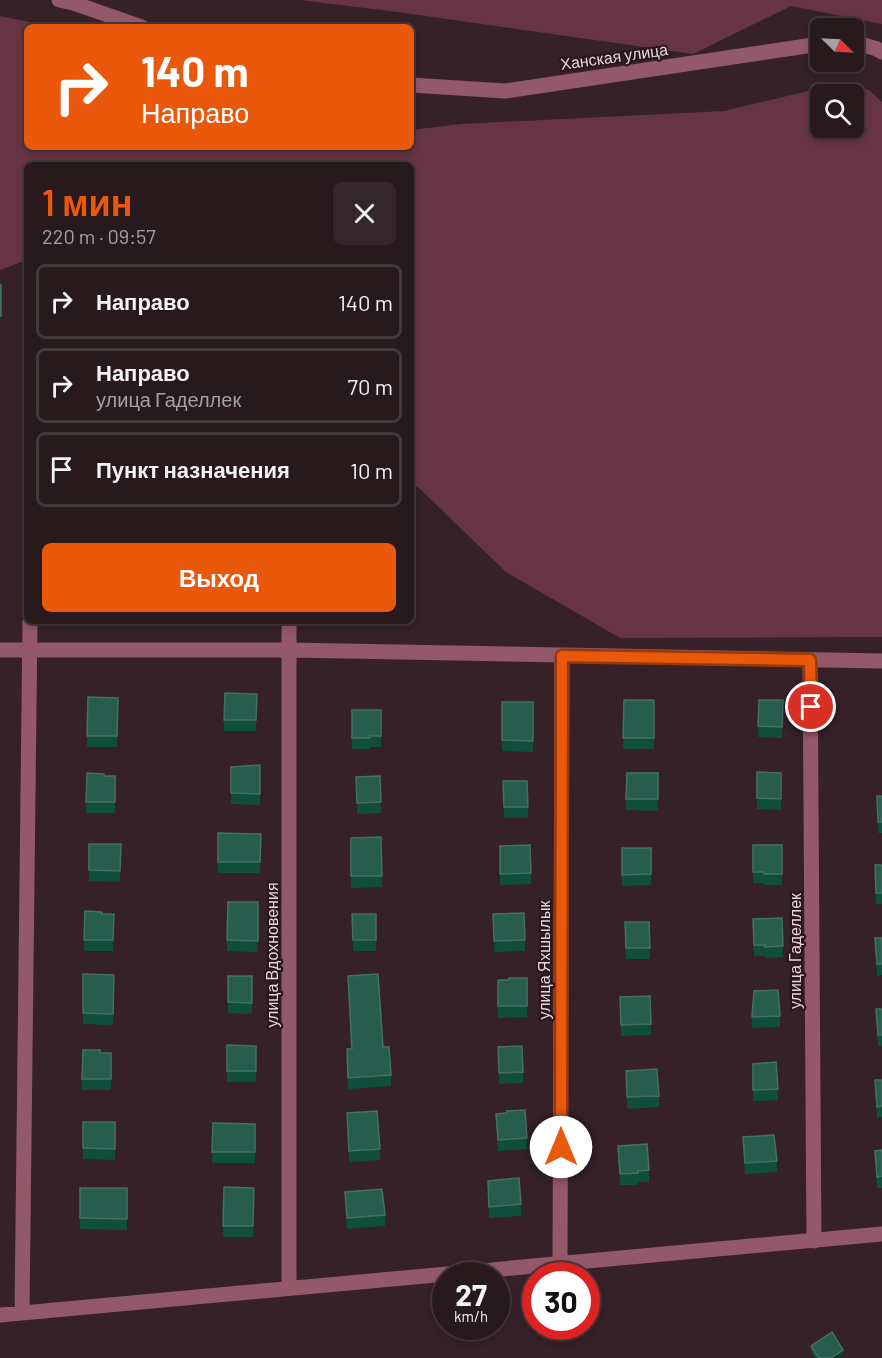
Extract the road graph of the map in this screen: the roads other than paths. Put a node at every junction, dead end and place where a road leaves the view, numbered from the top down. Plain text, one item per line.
1 (59, 0) edge
2 (133, 24) edge
3 (810, 45) edge
4 (864, 45) edge
5 (882, 52) edge
6 (414, 85) edge
7 (30, 624) edge
8 (289, 624) edge
9 (29, 649) junction
10 (0, 650) edge
11 (289, 650) junction
12 (562, 656) junction
13 (810, 660) junction
14 (882, 661) edge
15 (882, 1234) edge
16 (814, 1240) junction
17 (560, 1262) edge
18 (581, 1262) edge
19 (522, 1267) edge
20 (289, 1288) junction
21 (22, 1313) junction
22 (0, 1315) edge

1 - 2 street
3 - 6 street, Ханская улица
4 - 5 street
7 - 9 street
8 - 11 street, улица Вдохновения
9 - 10 street
9 - 11 street
9 - 21 street
11 - 12 street
11 - 20 street, улица Вдохновения
12 - 13 street
12 - 17 street, улица Яхшылык
13 - 14 street
13 - 16 street, улица Гаделлек
15 - 16 street
16 - 18 street
19 - 20 street
20 - 21 street
21 - 22 street

